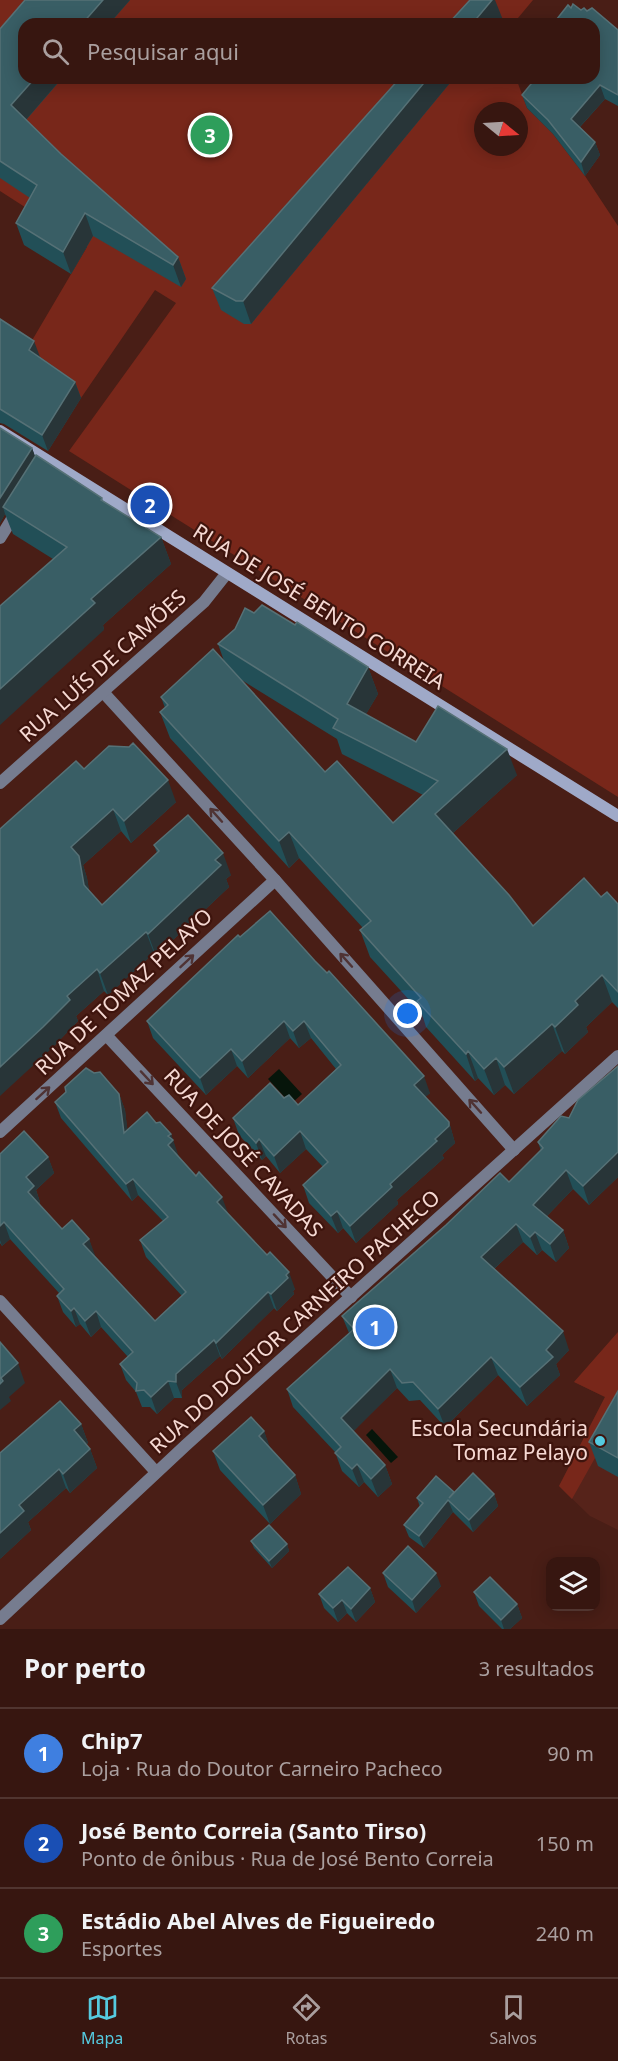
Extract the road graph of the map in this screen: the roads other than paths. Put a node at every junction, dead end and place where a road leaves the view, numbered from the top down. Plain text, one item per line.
1 (0, 431) edge
2 (26, 499) edge
3 (0, 538) edge
4 (227, 573) junction
5 (103, 692) junction
6 (0, 783) edge
7 (618, 816) edge
8 (275, 880) junction
9 (107, 1036) junction
10 (618, 1056) edge
11 (0, 1132) edge
12 (514, 1150) junction
13 (351, 1297) junction
14 (0, 1301) edge
15 (156, 1472) junction
16 (0, 1619) edge

1 - 4 street, RUA DE JOSÉ BENTO CORREIA
2 - 3 street
4 - 5 street, RUA LUÍS DE CAMÕES
4 - 7 street, RUA DE JOSÉ BENTO CORREIA
5 - 6 street, RUA LUÍS DE CAMÕES
8 -> 5 street
9 -> 8 street, RUA DE TOMAZ PELAYO
12 -> 8 street
11 -> 9 street, RUA DE TOMAZ PELAYO
9 -> 13 street, RUA DE JOSÉ CAVADAS
10 - 12 street, RUA DO DOUTOR CARNEIRO PACHECO
12 - 13 street, RUA DO DOUTOR CARNEIRO PACHECO
13 - 15 street, RUA DO DOUTOR CARNEIRO PACHECO
14 - 15 street
15 - 16 street, RUA DO DOUTOR CARNEIRO PACHECO

